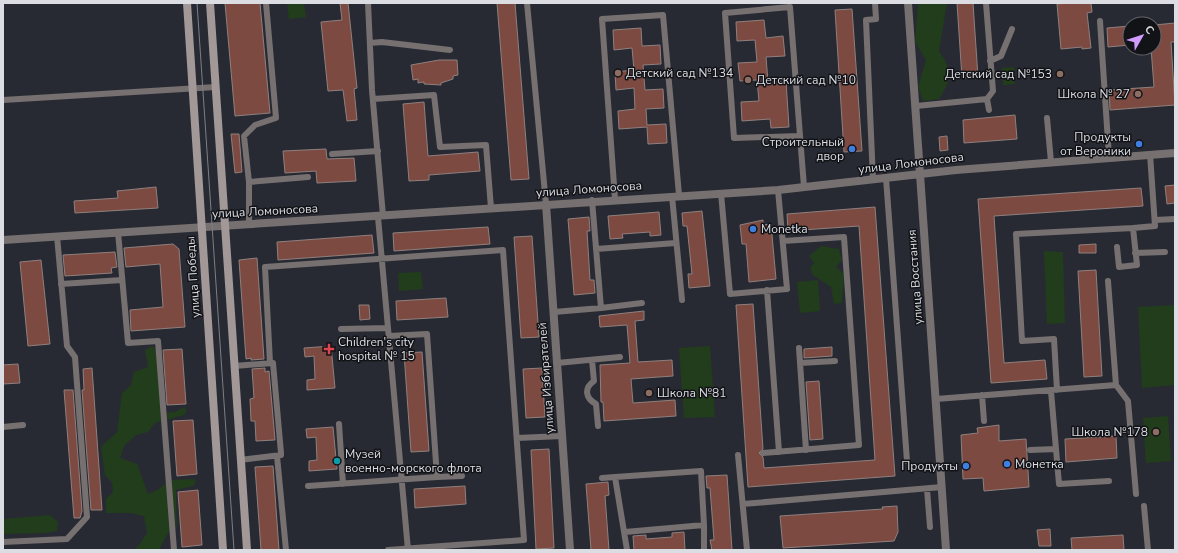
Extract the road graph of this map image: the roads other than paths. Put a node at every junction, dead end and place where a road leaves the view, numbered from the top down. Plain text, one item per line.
1 (187, 3) edge
2 (210, 3) edge
3 (266, 3) edge
4 (368, 3) edge
5 (527, 3) edge
6 (875, 3) edge
7 (908, 3) edge
8 (986, 3) edge
9 (1100, 21) dead end
10 (1012, 29) dead end
11 (370, 43) junction
12 (450, 50) dead end
13 (990, 61) junction
14 (216, 87) junction
15 (194, 88) junction
16 (373, 99) junction
17 (987, 99) junction
18 (3, 100) edge
19 (916, 106) junction
20 (989, 110) dead end
21 (1047, 118) dead end
22 (799, 136) junction
23 (378, 150) junction
24 (1175, 153) edge
25 (332, 154) dead end
26 (1150, 154) junction
27 (1109, 158) junction
28 (1051, 162) junction
29 (920, 174) junction
30 (308, 177) dead end
31 (886, 178) junction
32 (873, 180) junction
33 (249, 182) junction
34 (804, 187) junction
35 (778, 190) junction
36 (722, 193) junction
37 (676, 196) junction
38 (615, 199) junction
39 (592, 200) junction
40 (546, 204) junction
41 (492, 208) junction
42 (381, 216) junction
43 (1175, 219) edge
44 (1155, 220) junction
45 (249, 224) junction
46 (225, 225) junction
47 (201, 226) junction
48 (1133, 228) junction
49 (118, 232) junction
50 (56, 236) junction
51 (3, 240) edge
52 (783, 241) junction
53 (676, 243) junction
54 (1117, 247) dead end
55 (596, 249) junction
56 (1164, 252) dead end
57 (1135, 253) junction
58 (382, 259) junction
59 (122, 280) junction
60 (1108, 281) dead end
61 (61, 284) junction
62 (767, 290) junction
63 (682, 300) dead end
64 (642, 303) dead end
65 (601, 308) junction
66 (554, 312) junction
67 (388, 328) junction
68 (341, 330) dead end
69 (389, 336) junction
70 (799, 348) dead end
71 (620, 357) dead end
72 (592, 360) junction
73 (835, 361) dead end
74 (270, 363) junction
75 (557, 363) junction
76 (800, 363) junction
77 (234, 366) junction
78 (1116, 385) junction
79 (1054, 390) junction
80 (982, 395) junction
81 (936, 399) junction
82 (984, 421) dead end
83 (339, 424) dead end
84 (23, 425) dead end
85 (3, 426) edge
86 (598, 426) dead end
87 (562, 436) junction
88 (517, 438) junction
89 (1056, 449) junction
90 (806, 450) junction
91 (1030, 450) dead end
92 (779, 452) junction
93 (763, 453) dead end
94 (738, 455) dead end
95 (277, 456) junction
96 (240, 460) junction
97 (907, 461) dead end
98 (462, 476) dead end
99 (437, 477) junction
100 (615, 477) junction
101 (602, 478) dead end
102 (402, 480) junction
103 (1109, 481) dead end
104 (343, 484) junction
105 (308, 486) dead end
106 (942, 487) junction
107 (927, 489) junction
108 (1136, 494) dead end
109 (744, 504) junction
110 (1144, 506) dead end
111 (704, 525) junction
112 (930, 527) dead end
113 (625, 532) junction
114 (3, 542) edge
115 (408, 549) edge
116 (174, 550) edge
117 (223, 550) edge
118 (247, 550) edge
119 (286, 550) edge
120 (388, 550) edge
121 (570, 550) edge
122 (627, 550) edge
123 (704, 550) edge
124 (747, 550) edge
125 (946, 550) edge
126 (1148, 550) edge

1 - 15 main road, улица Победы
2 - 14 main road
3 - 33 lane
4 - 11 lane
5 - 40 lane
6 - 32 lane
7 - 19 street, улица Восстания
8 - 13 lane
9 - 27 lane
10 - 13 lane
11 - 12 lane
11 - 16 lane
13 - 17 lane
14 - 15 lane
14 - 46 main road
15 - 18 lane
15 - 47 main road, улица Победы
16 - 23 lane
16 - 41 lane
17 - 19 lane
17 - 20 lane
19 - 29 street, улица Восстания
21 - 28 lane
22 - 22 lane
22 - 34 lane
23 - 25 lane
23 - 42 lane
24 - 26 street, улица Ломоносова
26 - 27 street, улица Ломоносова
26 - 44 lane
27 - 28 street, улица Ломоносова
28 - 29 street, улица Ломоносова
29 - 31 street, улица Ломоносова
29 - 81 street, улица Восстания
30 - 33 lane
31 - 32 street, улица Ломоносова
31 - 97 lane
32 - 34 street, улица Ломоносова
33 - 45 lane
34 - 35 street, улица Ломоносова
35 - 36 street, улица Ломоносова
35 - 52 lane
36 - 37 street, улица Ломоносова
36 - 62 lane
37 - 38 street, улица Ломоносова
37 - 38 lane
37 - 53 lane
38 - 39 street, улица Ломоносова
39 - 40 street, улица Ломоносова
39 - 55 lane
40 - 41 street, улица Ломоносова
40 - 66 street, улица Избирателей
41 - 42 street, улица Ломоносова
42 - 45 street, улица Ломоносова
42 - 58 lane
43 - 44 lane
44 - 48 lane
45 - 46 street, улица Ломоносова
46 - 47 street, улица Ломоносова
46 - 77 main road
47 - 49 street, улица Ломоносова
47 - 117 main road, улица Победы
48 - 57 lane
48 - 79 lane
49 - 50 street, улица Ломоносова
49 - 59 lane
50 - 51 street, улица Ломоносова
50 - 61 lane
52 - 62 lane
52 - 90 lane
53 - 55 lane
53 - 63 lane
54 - 57 lane
55 - 65 lane
56 - 57 lane
58 - 67 lane
58 - 74 lane
58 - 88 lane
59 - 61 lane
59 - 116 lane
60 - 78 lane
61 - 114 lane
62 - 92 lane
64 - 65 lane
65 - 66 lane
66 - 75 street, улица Избирателей
67 - 68 lane
67 - 69 lane
69 - 99 lane
69 - 102 lane
70 - 76 lane
71 - 72 lane
72 - 75 lane
72 - 86 lane
73 - 76 lane
74 - 77 lane
74 - 95 lane
75 - 87 street, улица Избирателей
76 - 90 lane
77 - 96 main road
78 - 79 lane
78 - 108 lane
79 - 80 lane
79 - 89 lane
80 - 81 lane
80 - 82 lane
81 - 106 street, улица Восстания
83 - 104 lane
84 - 85 lane
87 - 88 lane
87 - 121 street, улица Избирателей
88 - 115 lane
89 - 91 lane
89 - 103 lane
90 - 92 lane
92 - 93 lane
94 - 109 lane
95 - 96 lane
95 - 119 lane
96 - 118 main road
98 - 99 lane
99 - 102 lane
100 - 101 lane
100 - 111 lane
100 - 113 lane
102 - 104 lane
102 - 115 lane
104 - 105 lane
106 - 107 lane
106 - 125 street, улица Восстания
107 - 109 lane
107 - 112 lane
109 - 124 lane
110 - 126 lane
111 - 113 lane
111 - 123 lane
113 - 122 lane
115 - 120 lane

